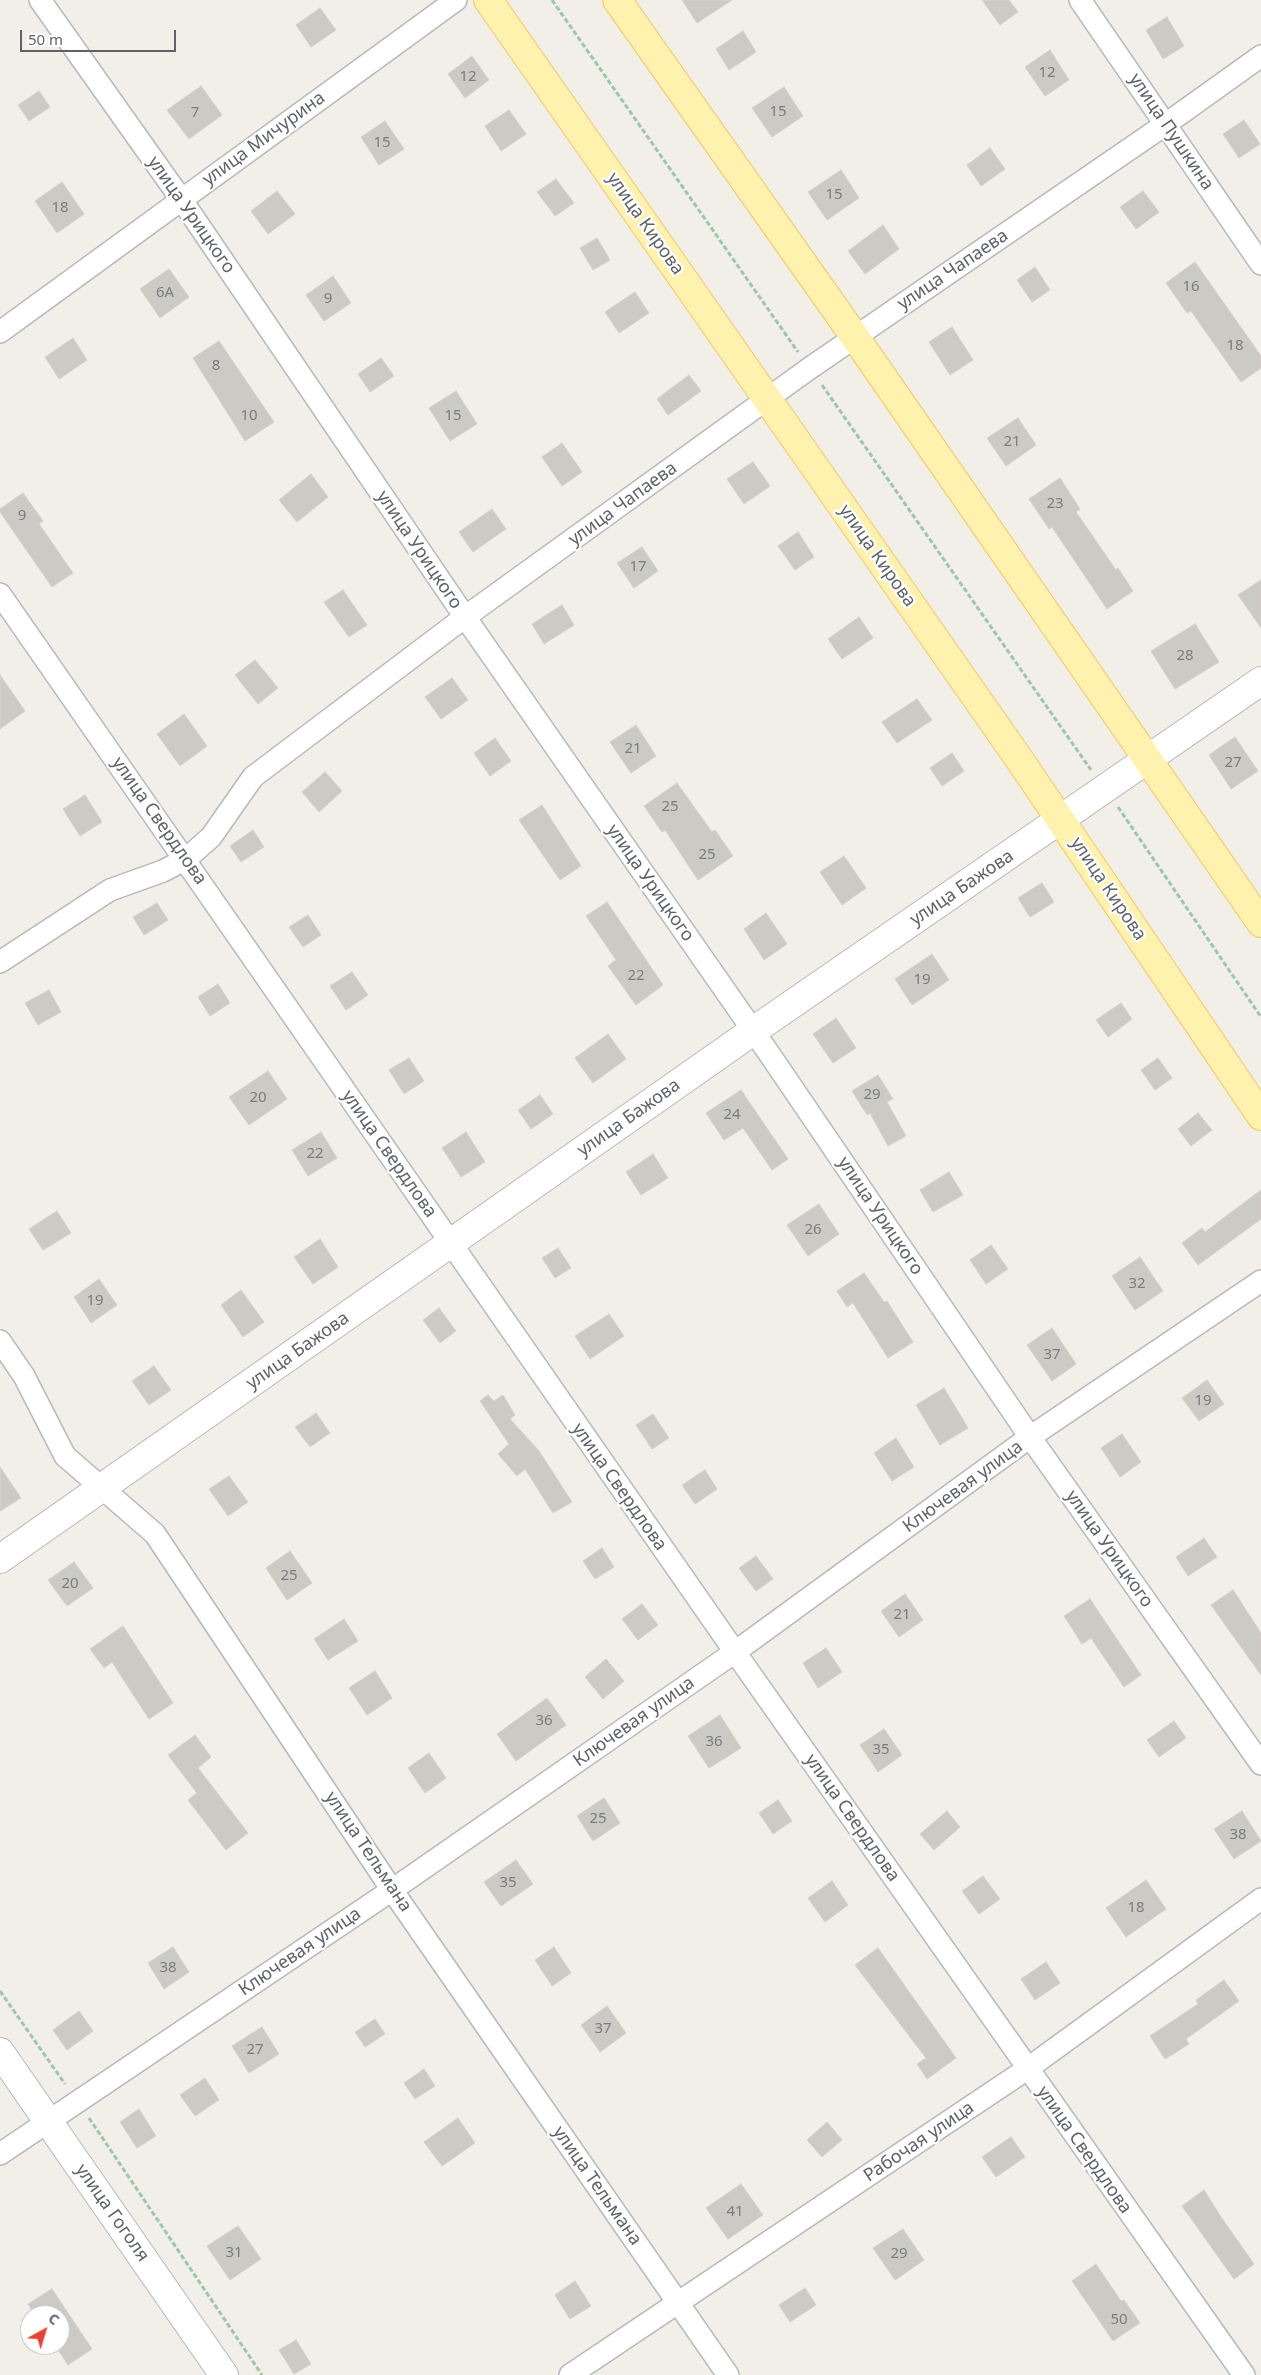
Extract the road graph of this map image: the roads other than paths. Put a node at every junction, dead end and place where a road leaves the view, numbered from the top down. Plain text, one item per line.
1 (40, 0) edge
2 (456, 0) edge
3 (488, 0) edge
4 (617, 0) edge
5 (1080, 0) edge
6 (1261, 56) edge
7 (1166, 124) junction
8 (181, 199) junction
9 (1261, 264) edge
10 (0, 332) edge
11 (855, 337) junction
12 (768, 399) junction
13 (0, 594) edge
14 (465, 617) junction
15 (1261, 680) edge
16 (1148, 759) junction
17 (1060, 820) junction
18 (186, 859) junction
19 (1261, 923) edge
20 (0, 962) edge
21 (753, 1031) junction
22 (1261, 1116) edge
23 (450, 1244) junction
24 (1261, 1281) edge
25 (0, 1341) edge
26 (1030, 1437) junction
27 (102, 1488) junction
28 (0, 1559) edge
29 (735, 1652) junction
30 (1261, 1764) edge
31 (392, 1890) junction
32 (1261, 1899) edge
33 (0, 2052) edge
34 (1027, 2069) junction
35 (48, 2120) junction
36 (0, 2154) edge
37 (677, 2304) junction
38 (224, 2375) edge
39 (570, 2375) edge
40 (728, 2375) edge
41 (1244, 2375) edge

1 - 8 street, улица Урицкого
2 - 8 street, улица Мичурина
3 - 12 main road, улица Кирова
4 - 11 main road
5 - 7 street, улица Пушкина
6 - 7 street, улица Чапаева
7 - 9 street, улица Пушкина
7 - 11 street, улица Чапаева
8 - 10 street, улица Мичурина
8 - 14 street, улица Урицкого
11 - 12 street, улица Чапаева
11 - 16 main road
12 - 14 street, улица Чапаева
12 - 17 main road, улица Кирова
13 - 18 street, улица Свердлова
14 - 18 street, улица Чапаева
14 - 21 street, улица Урицкого
15 - 16 street, улица Бажова
16 - 17 street, улица Бажова
16 - 19 main road
17 - 21 street, улица Бажова
17 - 22 main road, улица Кирова
18 - 20 street, улица Чапаева
18 - 23 street, улица Свердлова
21 - 23 street, улица Бажова
21 - 26 street, улица Урицкого
23 - 27 street, улица Бажова
23 - 29 street, улица Свердлова
24 - 26 street, Ключевая улица
25 - 27 street, улица Тельмана
26 - 29 street, Ключевая улица
26 - 30 street, улица Урицкого
27 - 28 street, улица Бажова
27 - 31 street, улица Тельмана
29 - 31 street, Ключевая улица
29 - 34 street, улица Свердлова
31 - 35 street, Ключевая улица
31 - 37 street, улица Тельмана
32 - 34 street, Рабочая улица
33 - 35 street, улица Гоголя
34 - 37 street, Рабочая улица
34 - 41 street, улица Свердлова
35 - 36 street, Ключевая улица
35 - 38 street, улица Гоголя
37 - 39 street, Рабочая улица
37 - 40 street, улица Тельмана

